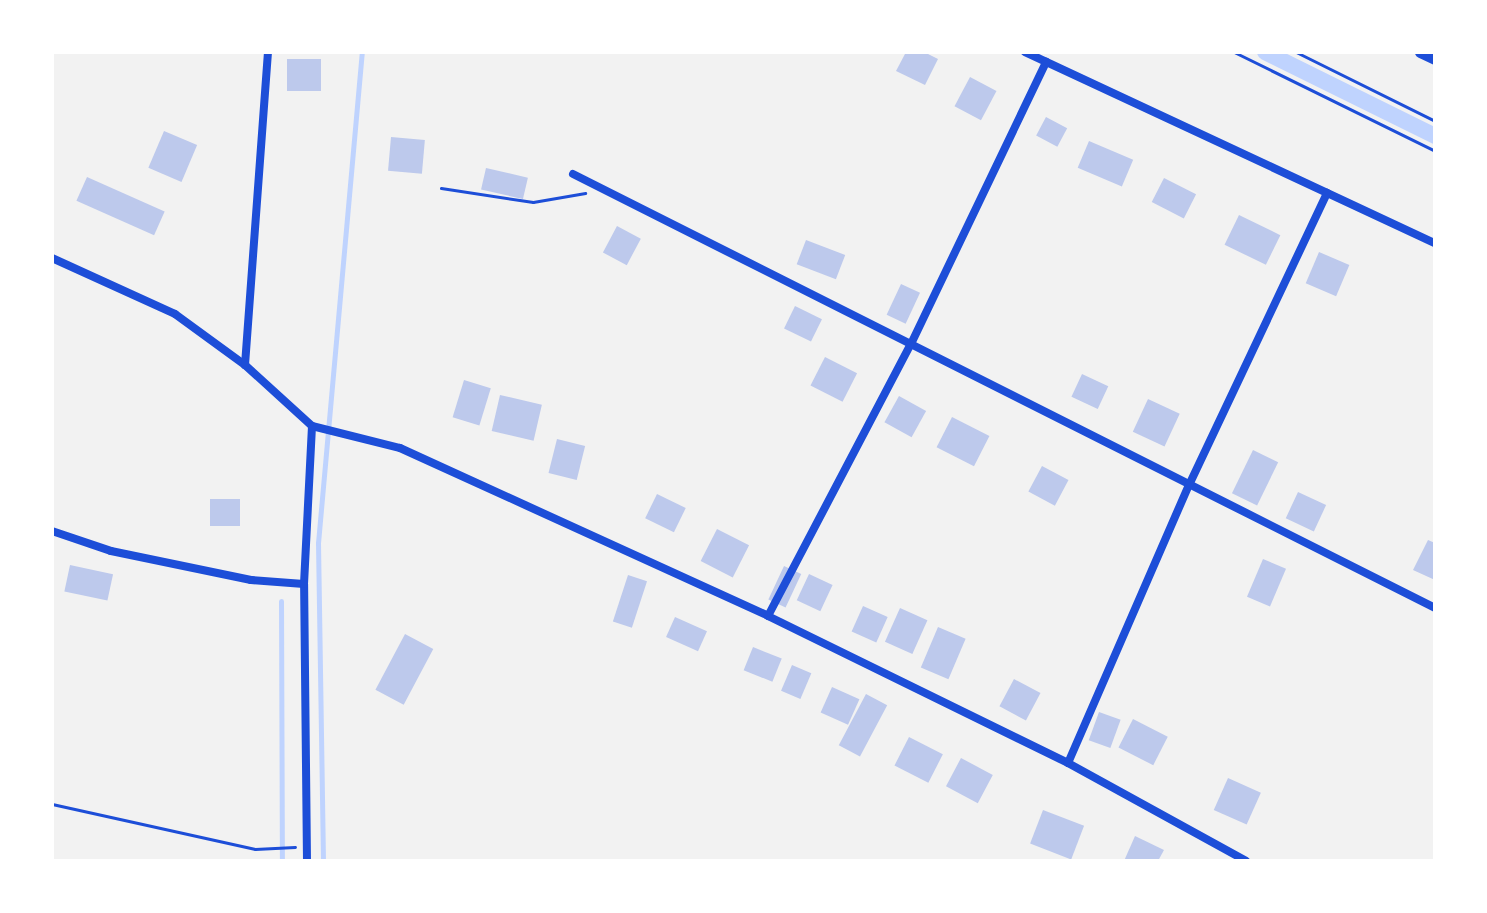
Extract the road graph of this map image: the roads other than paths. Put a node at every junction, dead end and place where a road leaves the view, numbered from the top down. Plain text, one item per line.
1 (268, 52) edge
2 (1025, 52) edge
3 (1420, 52) edge
4 (1435, 59) edge
5 (1046, 62) junction
6 (573, 174) dead end
7 (1327, 193) junction
8 (1435, 243) edge
9 (52, 258) edge
10 (911, 344) junction
11 (245, 365) junction
12 (312, 426) junction
13 (1190, 483) junction
14 (52, 531) edge
15 (304, 584) junction
16 (1435, 608) edge
17 (768, 616) junction
18 (1068, 763) junction
19 (307, 861) edge
20 (1246, 861) edge

1 - 11 street
2 - 5 street
3 - 4 main road
5 - 7 street
5 - 10 street
6 - 10 street
7 - 8 street
7 - 13 street
9 - 11 street
10 - 13 street
10 - 17 street
11 - 12 street
12 - 15 street
12 - 17 street
13 - 16 street
13 - 18 street
14 - 15 street
15 - 19 street
17 - 18 street
18 - 20 street

